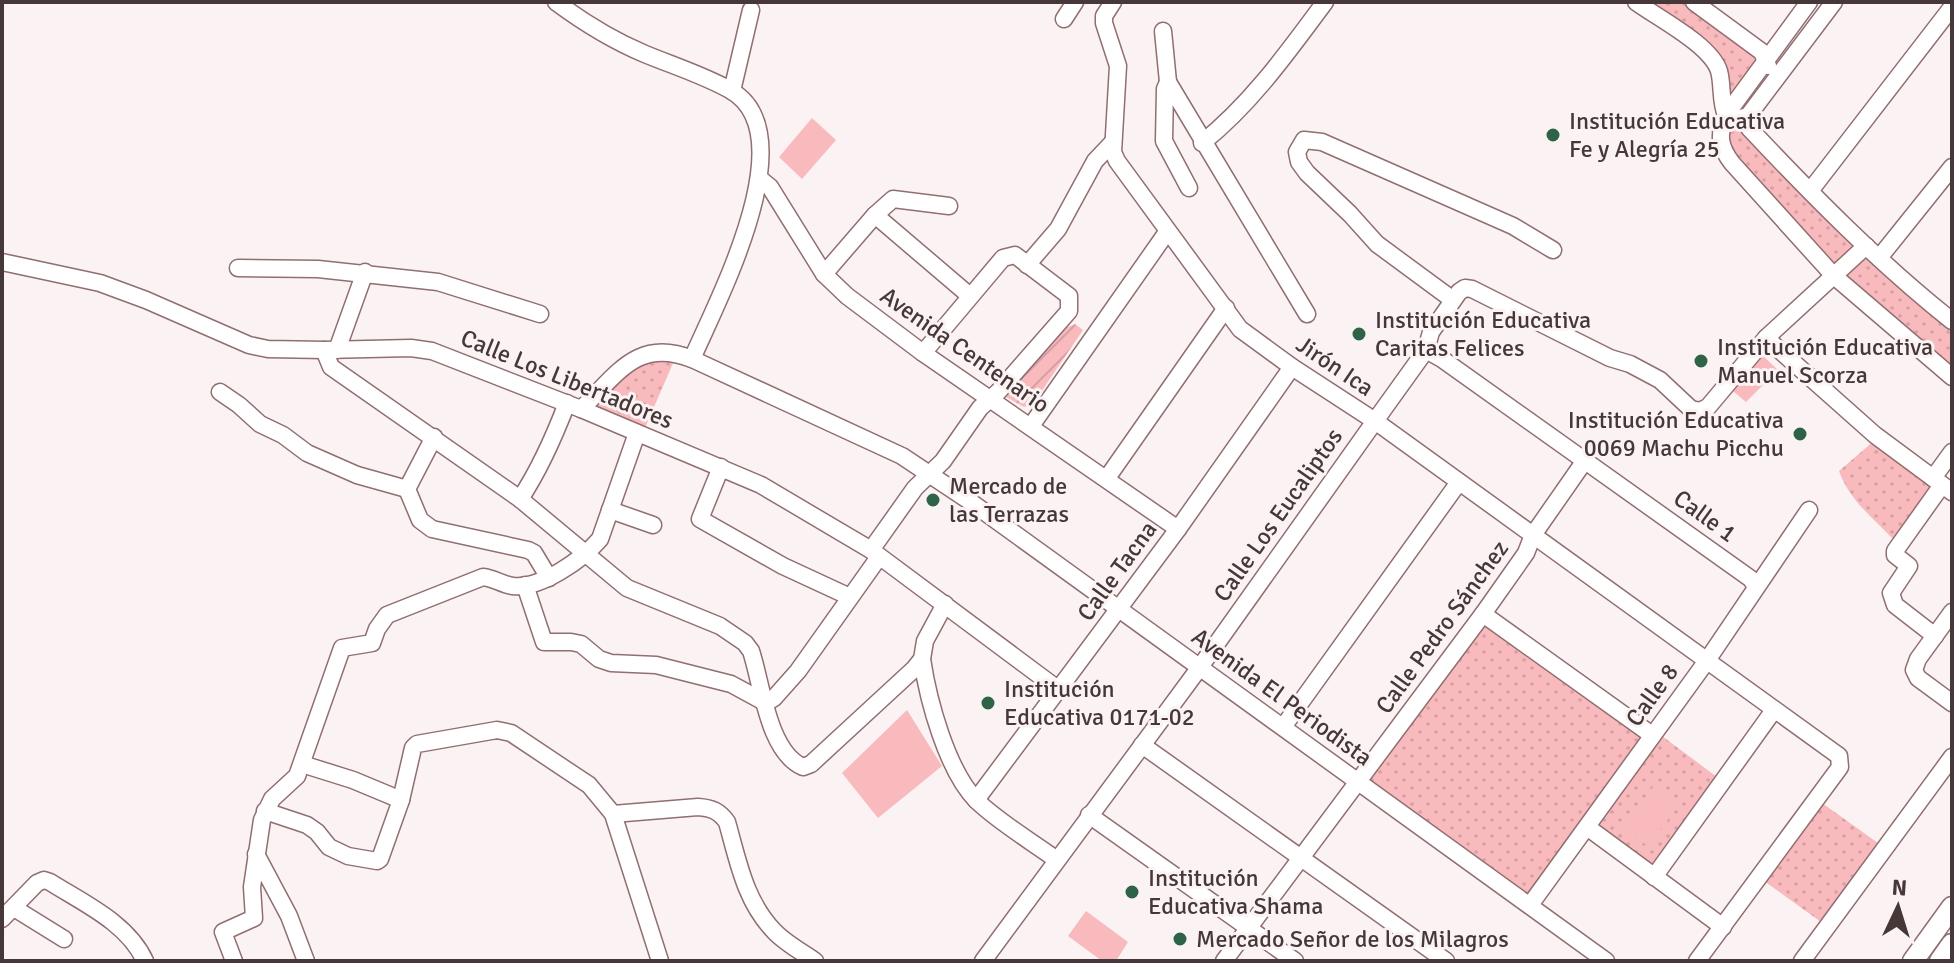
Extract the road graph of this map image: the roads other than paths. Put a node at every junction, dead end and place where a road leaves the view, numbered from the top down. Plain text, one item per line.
1 (556, 2) edge
2 (1075, 2) edge
3 (1113, 2) edge
4 (1325, 2) edge
5 (1638, 2) edge
6 (1694, 2) edge
7 (1809, 2) edge
8 (1834, 2) edge
9 (1712, 7) edge
10 (1952, 7) edge
11 (751, 10) dead end
12 (1064, 19) dead end
13 (1163, 31) dead end
14 (1766, 58) junction
15 (1168, 82) junction
16 (1769, 87) junction
17 (732, 91) junction
18 (1726, 115) junction
19 (1748, 116) junction
20 (1113, 142) junction
21 (1202, 143) junction
22 (759, 178) junction
23 (1949, 178) edge
24 (1189, 188) dead end
25 (1810, 191) junction
26 (949, 206) dead end
27 (875, 215) junction
28 (1167, 232) junction
29 (1866, 246) junction
30 (1553, 250) dead end
31 (1879, 258) junction
32 (2, 262) edge
33 (1027, 265) junction
34 (238, 268) dead end
35 (365, 272) junction
36 (824, 274) junction
37 (1834, 276) junction
38 (1459, 294) junction
39 (970, 296) junction
40 (1226, 308) junction
41 (540, 314) dead end
42 (1307, 314) dead end
43 (1952, 321) edge
44 (1766, 338) junction
45 (330, 350) junction
46 (1426, 350) junction
47 (923, 353) junction
48 (692, 359) junction
49 (1292, 367) junction
50 (1952, 377) edge
51 (220, 392) dead end
52 (990, 399) junction
53 (574, 406) junction
54 (1375, 421) junction
55 (1031, 426) junction
56 (637, 433) junction
57 (434, 437) junction
58 (1952, 452) edge
59 (1586, 459) junction
60 (721, 467) junction
61 (930, 473) junction
62 (1107, 478) junction
63 (1459, 482) junction
64 (1942, 485) edge
65 (407, 489) junction
66 (520, 499) junction
67 (610, 510) junction
68 (1809, 510) dead end
69 (653, 525) dead end
70 (1178, 529) junction
71 (1533, 535) junction
72 (584, 554) junction
73 (875, 554) junction
74 (549, 578) junction
75 (525, 585) junction
76 (1756, 587) junction
77 (850, 597) junction
78 (945, 604) junction
79 (1119, 609) junction
80 (1952, 612) edge
81 (1483, 614) junction
82 (1935, 636) junction
83 (922, 659) junction
84 (1706, 662) junction
85 (1200, 667) junction
86 (1059, 690) junction
87 (766, 703) junction
88 (1952, 703) edge
89 (1774, 710) junction
90 (1283, 727) junction
91 (1652, 735) junction
92 (1142, 745) junction
93 (1952, 757) edge
94 (302, 764) junction
95 (1359, 782) junction
96 (401, 800) junction
97 (976, 800) junction
98 (265, 811) junction
99 (613, 814) junction
100 (1089, 815) junction
101 (1587, 827) junction
102 (256, 854) junction
103 (1303, 857) junction
104 (1057, 860) junction
105 (1654, 877) junction
106 (1530, 905) junction
107 (1952, 907) edge
108 (8, 914) edge
109 (1723, 927) junction
110 (1249, 928) junction
111 (64, 939) dead end
112 (1952, 944) edge
113 (988, 959) edge
114 (145, 961) edge
115 (234, 961) edge
116 (306, 961) edge
117 (660, 961) edge
118 (815, 961) edge
119 (1224, 961) edge
120 (1295, 961) edge
121 (1446, 961) edge
122 (1606, 961) edge
123 (1697, 961) edge
124 (1802, 961) edge
125 (1913, 961) edge
126 (1940, 961) edge

1 - 17 street
2 - 12 street
3 - 20 street, Jirón Ica
4 - 21 street
5 - 18 street
6 - 9 street
7 - 14 street
8 - 16 street
9 - 14 street
10 - 25 street
11 - 17 street
13 - 15 street
14 - 16 street
14 - 18 street
15 - 21 street
15 - 24 street
16 - 19 street
17 - 22 street
18 - 19 street
18 - 37 street
19 - 25 street
20 - 28 street, Jirón Ica
20 - 33 street
21 - 42 street
22 - 36 street, Avenida Centenario
22 - 48 street
23 - 31 street
25 - 29 street
26 - 27 street
27 - 36 street
27 - 39 street
28 - 40 street, Jirón Ica
28 - 55 street
29 - 31 street
29 - 37 street
30 - 38 street
31 - 43 street
32 - 45 street, Calle Los Libertadores
33 - 39 street
33 - 52 street
34 - 35 street
35 - 41 street
35 - 45 street
36 - 47 street, Avenida Centenario
37 - 44 street
37 - 50 street
38 - 44 street
38 - 46 street, Calle Los Eucaliptos
39 - 47 street
40 - 49 street, Jirón Ica
40 - 62 street
44 - 64 street
45 - 53 street, Calle Los Libertadores
45 - 57 street
46 - 54 street, Calle Los Eucaliptos
46 - 59 street, Calle 1
47 - 52 street, Avenida Centenario
48 - 53 street, Avenida El Periodista
48 - 61 street, Avenida El Periodista
49 - 54 street, Jirón Ica
49 - 70 street, Calle Tacna
51 - 65 street
52 - 55 street, Avenida Centenario
52 - 61 street
53 - 56 street, Calle Los Libertadores
53 - 66 street
54 - 63 street, Jirón Ica
54 - 85 street, Calle Los Eucaliptos
55 - 62 street, Avenida Centenario
56 - 60 street, Calle Los Libertadores
56 - 67 street
57 - 65 street
57 - 66 street
58 - 64 street
59 - 71 street, Calle Pedro Sánchez
59 - 76 street, Calle 1
60 - 73 street, Calle Los Libertadores
60 - 77 street
61 - 73 street
61 - 79 street, Avenida El Periodista
62 - 70 street, Avenida Centenario
63 - 71 street, Jirón Ica
63 - 90 street
64 - 82 street
65 - 74 street
66 - 72 street
67 - 69 street
67 - 72 street
68 - 76 street, Calle 8
70 - 79 street, Calle Tacna
71 - 81 street, Calle Pedro Sánchez
71 - 84 street, Jirón Ica
72 - 74 street
72 - 87 street
73 - 77 street
73 - 78 street, Calle Los Libertadores
74 - 75 street
75 - 87 street
75 - 94 street
76 - 84 street, Calle 8
77 - 87 street
78 - 83 street
78 - 86 street, Calle Los Libertadores
79 - 85 street, Avenida El Periodista
79 - 86 street, Calle Tacna
80 - 82 street
81 - 91 street
81 - 95 street, Calle Pedro Sánchez
82 - 88 street
83 - 87 street
83 - 97 street
84 - 89 street, Jirón Ica
84 - 91 street, Calle 8
85 - 90 street, Avenida El Periodista
85 - 92 street, Calle Los Eucaliptos
86 - 97 street, Calle Tacna
89 - 105 street
89 - 109 street, Jirón Ica
90 - 95 street, Avenida El Periodista
91 - 101 street, Calle 8
92 - 100 street, Calle Los Eucaliptos
92 - 103 street
93 - 124 street
94 - 96 street
94 - 98 street
95 - 103 street, Calle Pedro Sánchez
95 - 106 street, Avenida El Periodista
96 - 98 street
96 - 99 street
97 - 104 street
98 - 102 street
99 - 117 street
99 - 118 street
100 - 104 street, Calle Los Eucaliptos
100 - 110 street
101 - 105 street
101 - 106 street, Calle 8
102 - 115 street
102 - 116 street
103 - 110 street, Calle Pedro Sánchez
103 - 121 street
104 - 113 street, Calle Los Eucaliptos
105 - 109 street
106 - 122 street, Avenida El Periodista
107 - 125 main road
108 - 111 street
108 - 114 street
109 - 123 street
110 - 119 street, Calle Pedro Sánchez
110 - 120 street
112 - 126 main road

